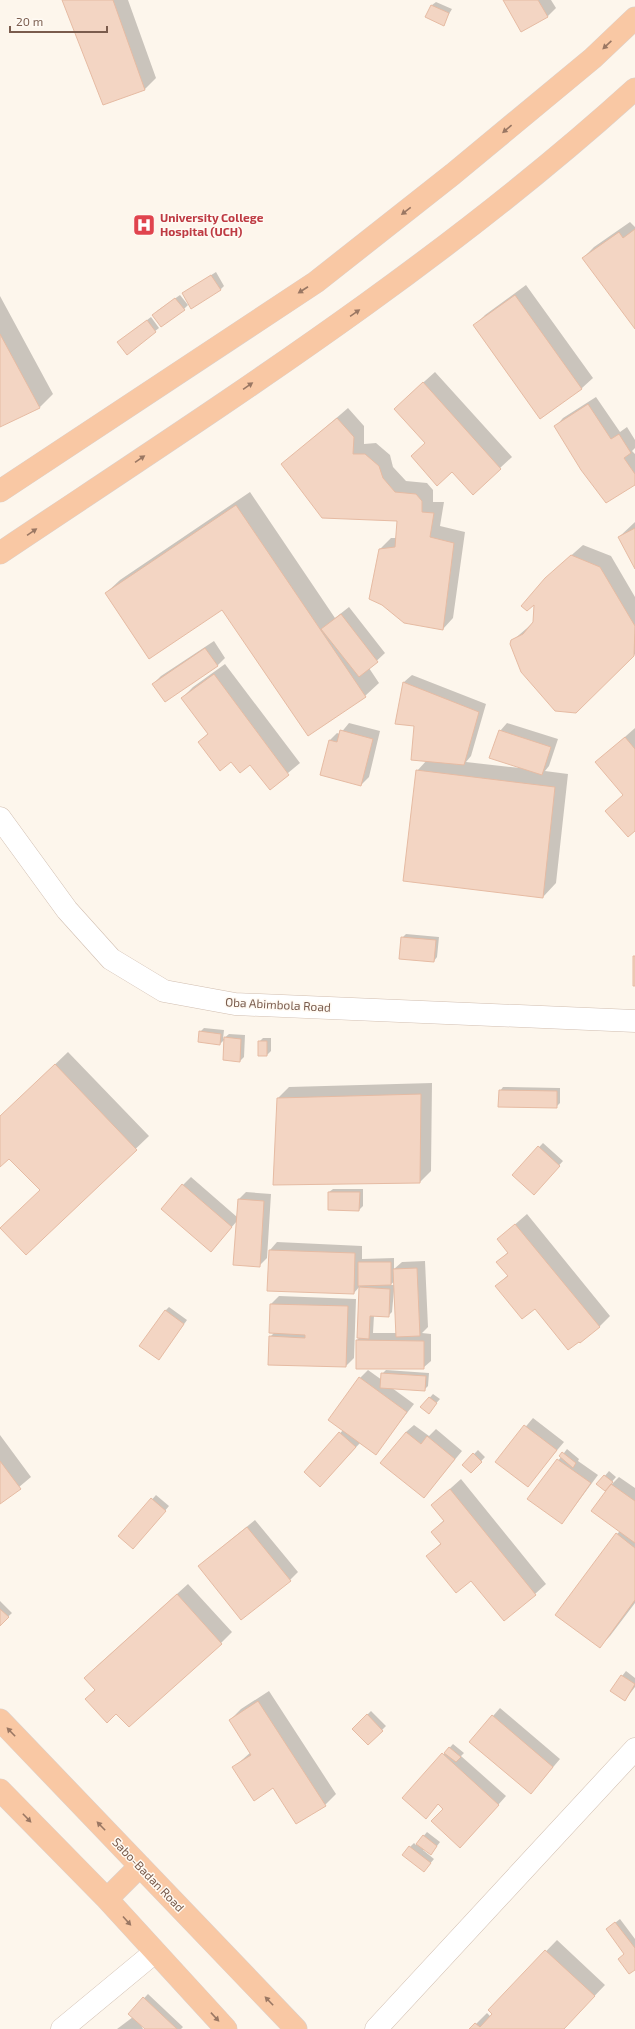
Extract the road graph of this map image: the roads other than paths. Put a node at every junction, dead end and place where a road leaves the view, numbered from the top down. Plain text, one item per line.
1 (635, 18) edge
2 (635, 90) edge
3 (0, 490) edge
4 (0, 553) edge
5 (0, 818) edge
6 (635, 1021) edge
7 (0, 1720) edge
8 (635, 1749) edge
9 (0, 1790) edge
10 (140, 1866) junction
11 (107, 1899) junction
12 (155, 1952) junction
13 (62, 2029) edge
14 (226, 2029) edge
15 (296, 2029) edge
16 (376, 2029) edge

1 -> 3 highway
4 -> 2 highway
5 - 6 street, Oba Abimbola Road
10 -> 7 highway, Sabo-Badan Road
8 - 16 street
9 -> 11 highway
10 - 11 highway
15 -> 10 highway, Sabo-Badan Road
11 -> 12 highway
12 - 13 street
12 -> 14 highway

